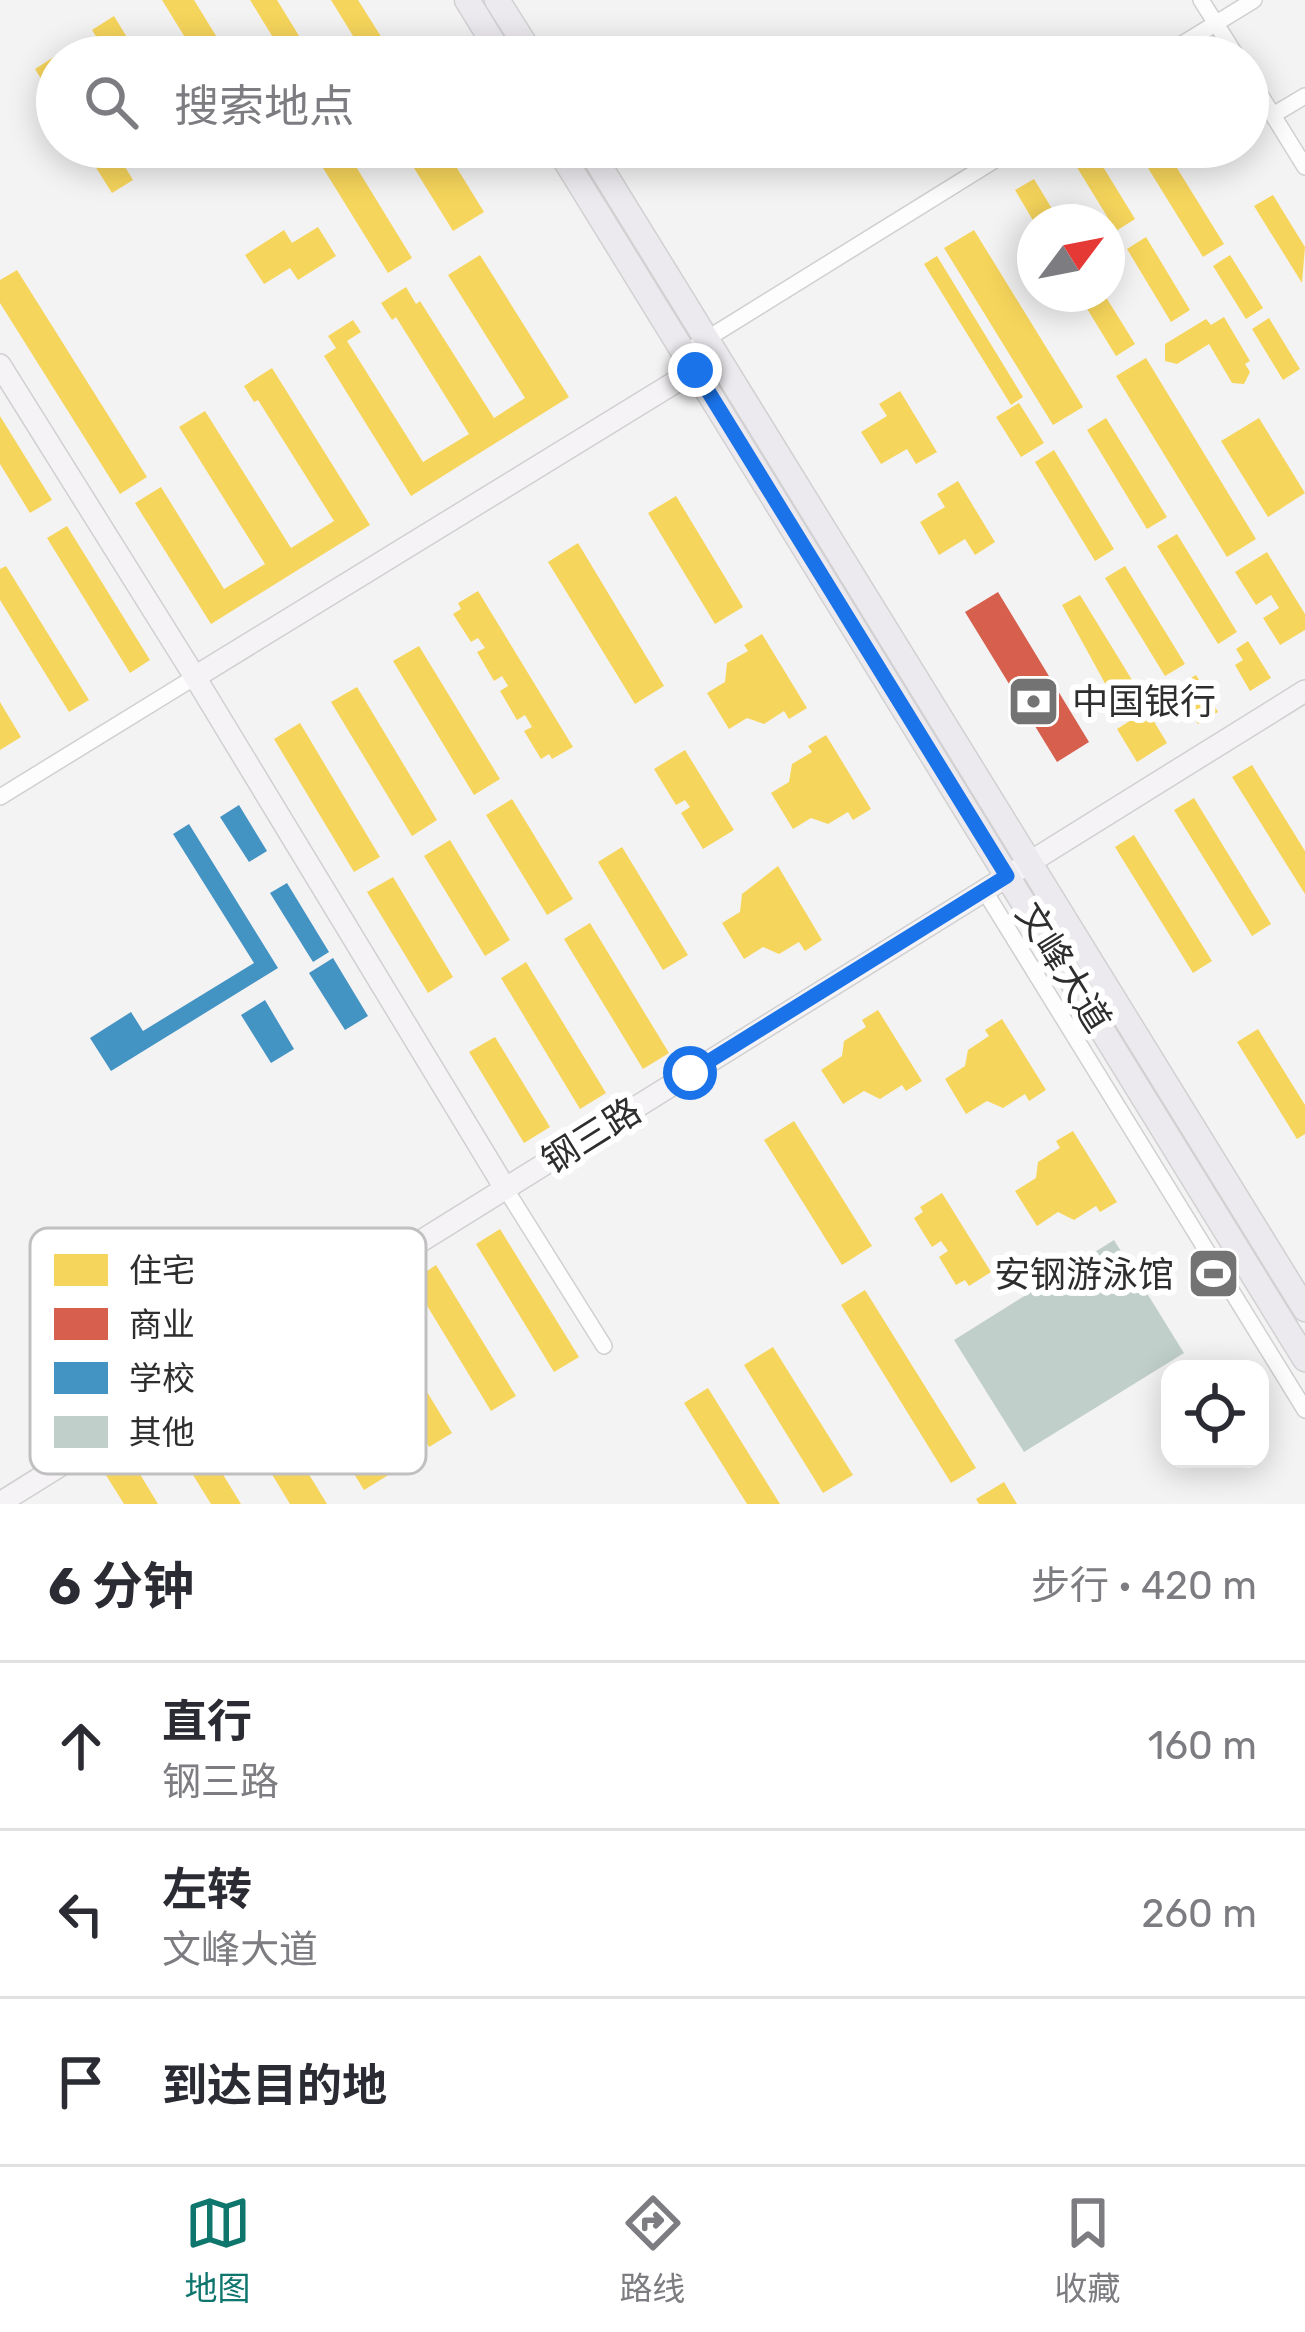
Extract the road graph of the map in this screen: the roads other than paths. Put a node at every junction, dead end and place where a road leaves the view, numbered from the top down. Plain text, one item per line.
1 (467, 0) edge
2 (497, 0) edge
3 (1201, 0) edge
4 (1254, 0) edge
5 (1216, 23) junction
6 (489, 36) edge
7 (519, 36) edge
8 (1195, 36) edge
9 (1224, 36) edge
10 (1305, 96) edge
11 (1269, 109) edge
12 (1273, 115) junction
13 (1305, 167) edge
14 (571, 168) edge
15 (599, 168) edge
16 (983, 168) edge
17 (695, 354) junction
18 (0, 365) edge
19 (195, 677) junction
20 (1305, 691) edge
21 (0, 797) edge
22 (1030, 862) junction
23 (1007, 876) junction
24 (984, 890) junction
25 (505, 1189) junction
26 (426, 1238) edge
27 (1305, 1309) edge
28 (604, 1346) dead end
29 (1305, 1359) edge
30 (1305, 1410) edge
31 (47, 1474) edge
32 (0, 1503) edge

1 - 6 main road
2 - 7 main road
3 - 5 street
4 - 5 street
5 - 8 street
5 - 9 street
10 - 12 street
11 - 12 street
12 - 13 street
14 - 17 main road, 文峰大道
15 - 17 main road, 文峰大道
16 - 17 street
17 - 19 street
17 - 22 main road, 文峰大道
17 - 23 main road, 文峰大道
18 - 19 street
19 - 21 street
19 - 25 street
20 - 22 street, 钢三路
22 - 23 street, 钢三路
22 - 27 main road, 文峰大道
23 - 24 street, 钢三路
23 - 29 main road, 文峰大道
24 - 25 street, 钢三路
24 - 30 street
25 - 26 street, 钢三路
25 - 28 street
31 - 32 street, 钢三路

